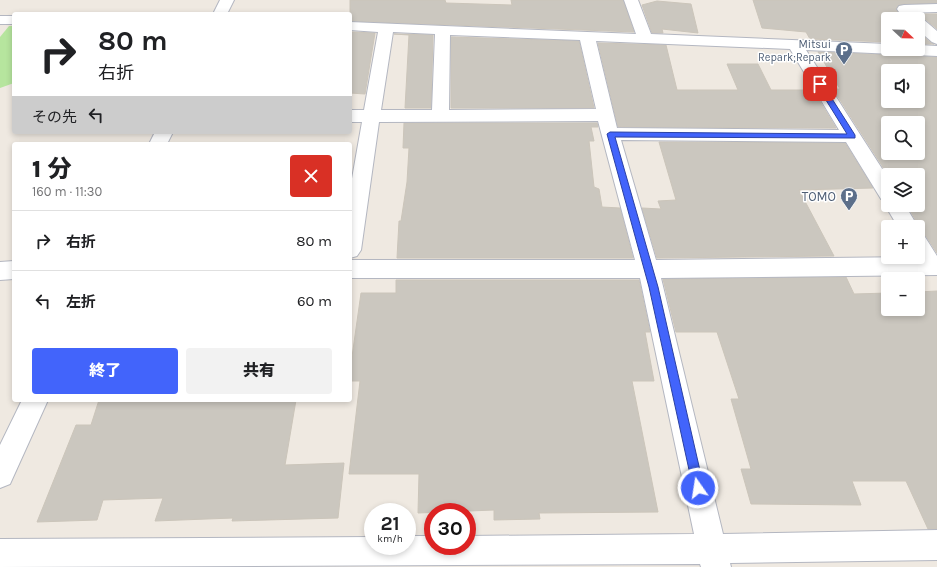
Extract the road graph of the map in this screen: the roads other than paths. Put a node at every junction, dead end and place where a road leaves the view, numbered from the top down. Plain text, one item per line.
1 (226, 0) edge
2 (631, 0) edge
3 (899, 5) edge
4 (937, 8) edge
5 (221, 12) edge
6 (907, 12) edge
7 (0, 20) edge
8 (12, 20) edge
9 (352, 26) edge
10 (386, 27) junction
11 (925, 28) edge
12 (443, 30) junction
13 (588, 36) junction
14 (645, 38) junction
15 (937, 39) edge
16 (795, 45) junction
17 (881, 49) edge
18 (925, 50) edge
19 (937, 51) edge
20 (440, 115) junction
21 (352, 116) edge
22 (373, 116) junction
23 (608, 125) junction
24 (852, 136) junction
25 (881, 183) edge
26 (352, 238) edge
27 (925, 252) edge
28 (935, 266) edge
29 (352, 269) edge
30 (648, 269) junction
31 (12, 270) edge
32 (0, 271) edge
33 (34, 402) edge
34 (0, 474) edge
35 (937, 545) edge
36 (0, 554) edge
37 (714, 558) edge

1 - 5 street
2 - 14 street
3 - 4 street
3 - 6 street
7 - 8 street
9 - 10 street
10 - 12 street
10 - 22 street
11 - 15 street
12 - 13 street
12 - 20 street
13 - 14 street
13 - 23 street
14 - 16 street
16 - 17 street
16 - 24 street
18 - 19 street
20 - 22 street
20 - 23 street
21 - 22 street
22 - 26 street
23 - 24 street
23 - 30 street
24 - 25 street
27 - 28 street
28 - 30 street
29 - 30 street
30 - 37 street
31 - 32 street
33 - 34 street
35 - 37 street
36 - 37 street

